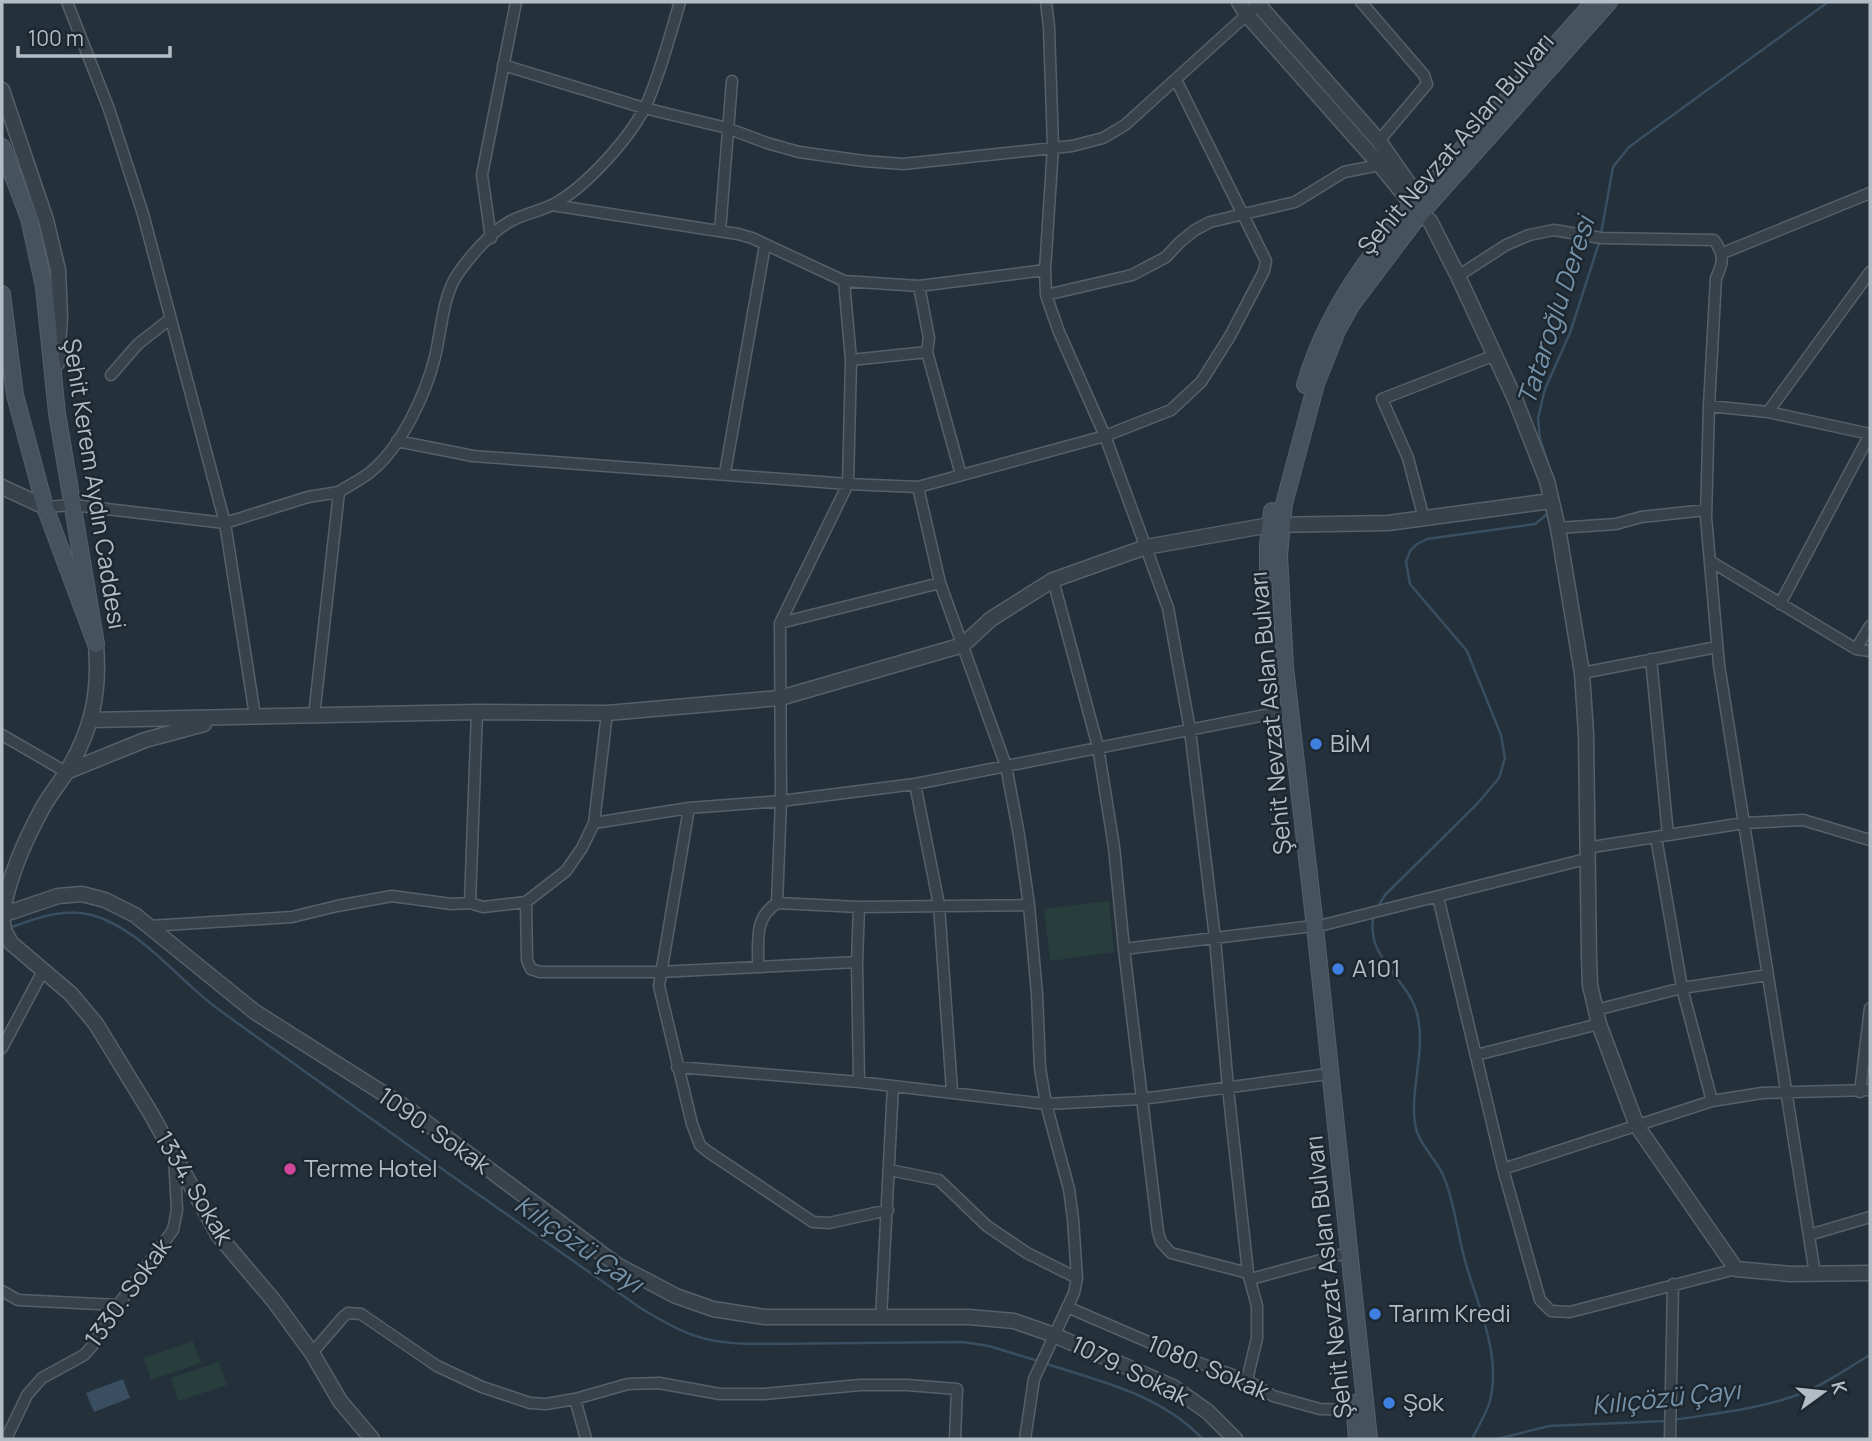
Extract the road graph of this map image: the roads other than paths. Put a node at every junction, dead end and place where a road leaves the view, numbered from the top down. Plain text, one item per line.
1 (67, 2) edge
2 (516, 2) edge
3 (680, 2) edge
4 (1046, 2) edge
5 (1239, 2) edge
6 (1361, 2) edge
7 (1594, 2) edge
8 (1609, 2) edge
9 (1256, 6) edge
10 (503, 65) junction
11 (1176, 80) junction
12 (732, 81) dead end
13 (2, 90) edge
14 (644, 108) junction
15 (727, 128) junction
16 (1379, 141) junction
17 (2, 147) edge
18 (1053, 147) junction
19 (1380, 165) junction
20 (1870, 193) edge
21 (552, 205) junction
22 (1421, 209) junction
23 (1243, 214) junction
24 (720, 231) junction
25 (491, 238) junction
26 (765, 245) junction
27 (1723, 253) junction
28 (1045, 270) junction
29 (1870, 272) edge
30 (1458, 276) junction
31 (844, 281) junction
32 (919, 286) junction
33 (2, 294) edge
34 (1046, 295) junction
35 (4, 313) edge
36 (170, 319) junction
37 (927, 352) junction
38 (1495, 355) junction
39 (851, 360) junction
40 (111, 375) dead end
41 (9, 395) edge
42 (55, 396) junction
43 (1709, 406) junction
44 (1768, 412) junction
45 (1870, 434) edge
46 (1105, 436) junction
47 (397, 441) junction
48 (724, 473) junction
49 (961, 475) junction
50 (848, 484) junction
51 (918, 486) junction
52 (2, 487) edge
53 (339, 492) junction
54 (1551, 501) junction
55 (73, 505) junction
56 (45, 507) junction
57 (1706, 510) junction
58 (1424, 519) junction
59 (225, 523) junction
60 (1275, 526) junction
61 (1558, 528) junction
62 (1146, 547) junction
63 (1710, 561) junction
64 (1053, 580) junction
65 (940, 583) junction
66 (1780, 604) junction
67 (780, 623) junction
68 (1870, 626) edge
69 (96, 644) junction
70 (963, 645) junction
71 (1717, 647) junction
72 (1856, 649) junction
73 (1870, 651) edge
74 (1651, 659) junction
75 (1582, 673) junction
76 (780, 698) junction
77 (477, 712) junction
78 (1280, 712) junction
79 (607, 713) junction
80 (255, 716) junction
81 (314, 716) junction
82 (226, 718) junction
83 (91, 720) junction
84 (1190, 730) junction
85 (2, 735) edge
86 (1098, 747) junction
87 (1006, 766) junction
88 (66, 772) junction
89 (915, 784) junction
90 (781, 801) junction
91 (689, 808) junction
92 (594, 823) junction
93 (1744, 823) junction
94 (1668, 835) junction
95 (1656, 837) junction
96 (1869, 837) edge
97 (1586, 853) junction
98 (6, 877) edge
99 (1438, 897) junction
100 (526, 902) junction
101 (470, 903) junction
102 (776, 903) junction
103 (939, 905) junction
104 (1029, 905) junction
105 (859, 907) junction
106 (2, 915) edge
107 (150, 926) junction
108 (1310, 927) junction
109 (1215, 938) junction
110 (5, 948) edge
111 (1124, 949) junction
112 (857, 962) junction
113 (758, 967) junction
114 (44, 969) junction
115 (660, 972) junction
116 (1768, 975) junction
117 (1682, 988) junction
118 (1870, 1007) edge
119 (1596, 1010) junction
120 (1599, 1024) junction
121 (2, 1048) edge
122 (1475, 1055) junction
123 (677, 1067) junction
124 (1320, 1075) junction
125 (859, 1082) junction
126 (893, 1086) junction
127 (1228, 1088) junction
128 (1865, 1091) edge
129 (952, 1092) junction
130 (1787, 1094) junction
131 (1142, 1099) junction
132 (1712, 1101) junction
133 (1046, 1104) junction
134 (1637, 1126) junction
135 (174, 1155) junction
136 (1503, 1169) junction
137 (890, 1170) junction
138 (888, 1210) junction
139 (1870, 1217) edge
140 (1809, 1234) junction
141 (1339, 1255) junction
142 (1736, 1269) junction
143 (1870, 1273) edge
144 (1815, 1274) junction
145 (1250, 1276) junction
146 (1077, 1278) junction
147 (1673, 1284) junction
148 (2, 1291) edge
149 (118, 1305) junction
150 (1067, 1307) junction
151 (881, 1318) junction
152 (1054, 1335) junction
153 (312, 1353) junction
154 (1247, 1380) junction
155 (575, 1399) junction
156 (1360, 1410) junction
157 (6, 1439) edge
158 (372, 1439) edge
159 (586, 1439) edge
160 (955, 1439) edge
161 (1025, 1439) edge
162 (1235, 1439) edge
163 (1357, 1439) edge
164 (1369, 1439) edge
165 (1670, 1439) edge

1 - 36 street
2 - 10 street
3 - 14 street
4 - 18 street
5 - 9 street
6 - 16 street
7 - 22 main road, Şehit Nevzat Aslan Bulvarı
8 - 22 main road, Şehit Nevzat Aslan Bulvarı
9 - 11 street
9 - 16 street
9 - 19 street
10 - 14 street
10 - 25 street
11 - 18 street
11 - 23 street
12 - 15 street
13 - 42 street
14 - 15 street
14 - 21 street
15 - 18 street
15 - 24 street
16 - 22 street
17 - 42 main road, Şehit Kerem Aydın Caddesi
18 - 28 street
19 - 22 street
19 - 23 street
20 - 27 street
21 - 24 street
21 - 25 street
22 - 30 street
22 - 60 main road, Şehit Nevzat Aslan Bulvarı
23 - 34 street
23 - 46 street
24 - 26 street
25 - 47 street
26 - 31 street
26 - 48 street
27 - 30 street
27 - 43 street
28 - 32 street
28 - 34 street
29 - 44 street
30 - 38 street
31 - 32 street
31 - 39 street
32 - 37 street
33 - 35 main road, Şehit Kerem Aydın Caddesi
34 - 46 street
35 - 41 main road, Şehit Kerem Aydın Caddesi
36 - 40 street
36 - 59 street
37 - 39 street
37 - 49 street
38 - 54 street
38 - 58 street
39 - 50 street
41 - 56 main road, Şehit Kerem Aydın Caddesi
42 - 55 main road, Şehit Kerem Aydın Caddesi
43 - 44 street
43 - 57 street
44 - 45 street
45 - 66 street
46 - 49 street
46 - 62 street
47 - 48 street
47 - 53 street
48 - 50 street
49 - 51 street
50 - 51 street
50 - 67 street
51 - 65 street
52 - 56 street
53 - 59 street
53 - 81 street
54 - 58 street
54 - 61 street
55 - 56 street
55 - 59 street
55 - 69 main road, Şehit Kerem Aydın Caddesi
56 - 69 main road, Şehit Kerem Aydın Caddesi
57 - 61 street
57 - 63 street
58 - 60 street
59 - 80 street
60 - 62 street
60 - 78 main road, Şehit Nevzat Aslan Bulvarı
60 - 108 main road, Şehit Nevzat Aslan Bulvarı
61 - 75 street
62 - 64 street
62 - 84 street
63 - 66 street
63 - 71 street
64 - 70 street
64 - 86 street
65 - 67 street
65 - 70 street
66 - 72 street
67 - 76 street
68 - 72 street
69 - 83 street
70 - 76 street
70 - 87 street
71 - 74 street
71 - 93 street
72 - 73 street
74 - 75 street
74 - 94 street
75 - 97 street
76 - 79 street
76 - 90 street
77 - 79 street
77 - 81 street
77 - 101 street
78 - 84 street
78 - 108 main road, Şehit Nevzat Aslan Bulvarı
79 - 92 street
80 - 81 street
80 - 82 street
82 - 83 street
82 - 88 street
83 - 88 street
84 - 86 street
84 - 109 street
85 - 88 street
86 - 87 street
86 - 111 street
87 - 89 street
87 - 104 street
88 - 98 street
89 - 90 street
89 - 103 street
90 - 91 street
90 - 102 street
91 - 92 street
91 - 115 street
92 - 100 street
93 - 94 street
93 - 96 street
93 - 116 street
94 - 95 street
95 - 97 street
95 - 117 street
97 - 99 street
97 - 119 street
98 - 106 street
99 - 108 street
99 - 122 street
100 - 101 street
100 - 115 street
101 - 107 street
102 - 105 street
102 - 113 street
103 - 104 street
103 - 105 street
103 - 129 street
104 - 133 street
105 - 112 street
106 - 107 street, 1090. Sokak
106 - 110 street
107 - 151 street, 1090. Sokak
108 - 109 street
108 - 124 main road, Şehit Nevzat Aslan Bulvarı
108 - 156 main road, Şehit Nevzat Aslan Bulvarı
109 - 111 street
109 - 127 street
110 - 114 street, 1334. Sokak
111 - 131 street
112 - 113 street
112 - 125 street
113 - 115 street
114 - 121 street
114 - 135 street, 1334. Sokak
115 - 123 street
116 - 117 street
116 - 130 street
117 - 119 street
117 - 132 street
118 - 128 street
119 - 120 street
120 - 122 street
120 - 134 street
122 - 136 street
123 - 125 street
123 - 138 street
124 - 127 street
124 - 141 main road, Şehit Nevzat Aslan Bulvarı
125 - 126 street
126 - 129 street
126 - 137 street
127 - 131 street
127 - 145 street
128 - 130 street
129 - 133 street
130 - 132 street
130 - 140 street
131 - 133 street
131 - 145 street
132 - 134 street
133 - 146 street
134 - 136 street
134 - 142 street
135 - 149 street, 1330. Sokak
135 - 153 street, 1334. Sokak
136 - 147 street
137 - 138 street
137 - 146 street
138 - 151 street
139 - 140 street
140 - 144 street
141 - 145 street
141 - 156 main road, Şehit Nevzat Aslan Bulvarı
142 - 144 street
142 - 147 street
143 - 144 street
145 - 154 street
146 - 150 street
147 - 165 street
148 - 149 street
149 - 157 street, 1330. Sokak
150 - 152 street
150 - 154 street, 1080. Sokak
151 - 152 street, 1090. Sokak
152 - 161 street
152 - 162 street, 1079. Sokak
153 - 155 street
153 - 158 street, 1334. Sokak
154 - 156 street, 1080. Sokak
155 - 159 street
155 - 160 street
156 - 163 main road, Şehit Nevzat Aslan Bulvarı
156 - 164 main road, Şehit Nevzat Aslan Bulvarı

